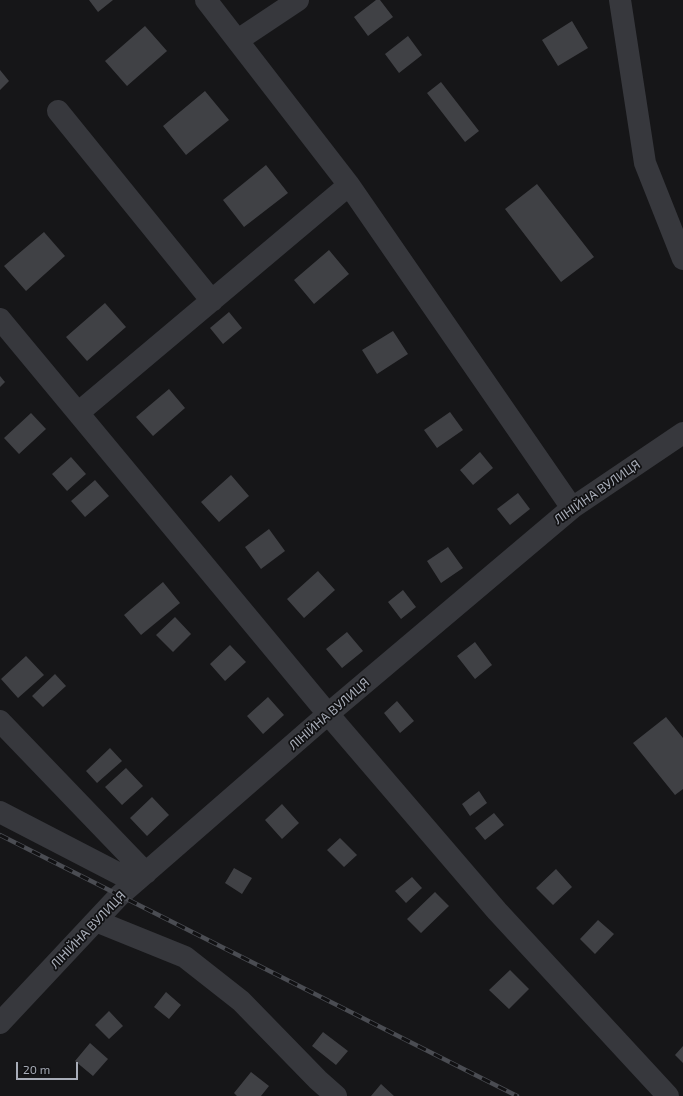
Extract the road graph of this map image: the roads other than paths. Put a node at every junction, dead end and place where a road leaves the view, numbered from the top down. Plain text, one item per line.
1 (206, 0) edge
2 (298, 0) edge
3 (620, 0) edge
4 (238, 40) junction
5 (58, 111) dead end
6 (349, 185) junction
7 (683, 259) edge
8 (212, 301) junction
9 (0, 319) edge
10 (78, 413) junction
11 (683, 433) edge
12 (572, 508) junction
13 (328, 714) junction
14 (0, 721) edge
15 (0, 812) edge
16 (140, 878) junction
17 (96, 921) junction
18 (0, 1023) edge
19 (336, 1096) edge
20 (668, 1096) edge

1 - 4 street
2 - 4 street
3 - 7 street
4 - 6 street
5 - 8 street
6 - 8 street
6 - 12 street
8 - 10 street
9 - 10 street
10 - 13 street
11 - 12 street, ЛІНІЙНА ВУЛИЦЯ
12 - 13 street, ЛІНІЙНА ВУЛИЦЯ
13 - 16 street, ЛІНІЙНА ВУЛИЦЯ
13 - 20 street
14 - 16 street
15 - 16 street
16 - 17 street, ЛІНІЙНА ВУЛИЦЯ
17 - 18 street, ЛІНІЙНА ВУЛИЦЯ
17 - 19 street

